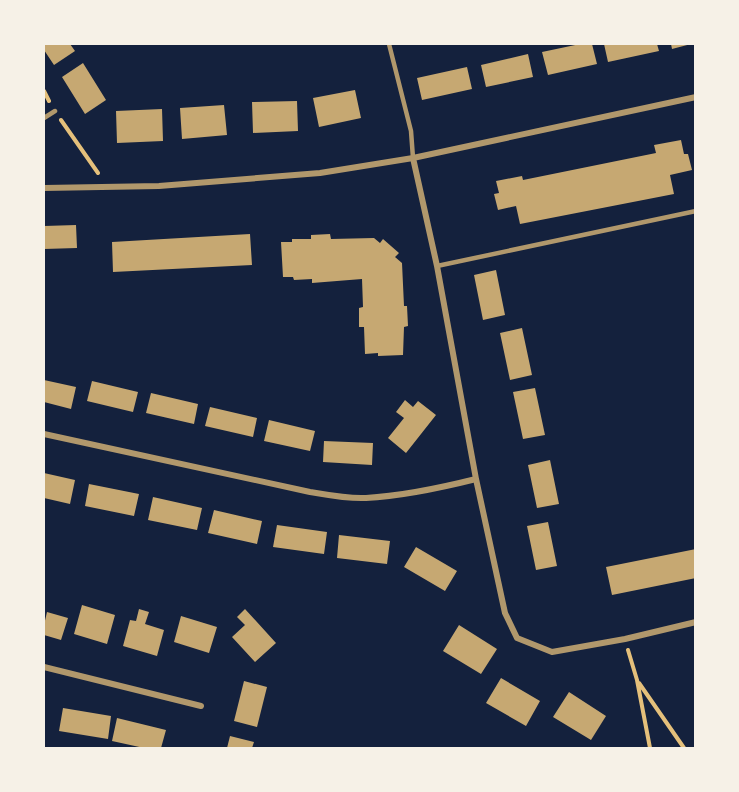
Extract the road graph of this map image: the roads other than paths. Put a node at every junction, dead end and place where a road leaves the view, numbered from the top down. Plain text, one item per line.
1 (389, 44) edge
2 (696, 97) edge
3 (55, 111) road end
4 (44, 118) edge
5 (413, 158) junction
6 (44, 188) edge
7 (696, 211) edge
8 (437, 266) junction
9 (44, 434) edge
10 (476, 479) junction
11 (696, 622) edge
12 (44, 667) edge
13 (201, 706) dead end

1 - 5 lane
2 - 5 street
3 - 4 lane
5 - 6 street
5 - 8 street
7 - 8 lane
8 - 10 street
9 - 10 street
10 - 11 street
12 - 13 street

